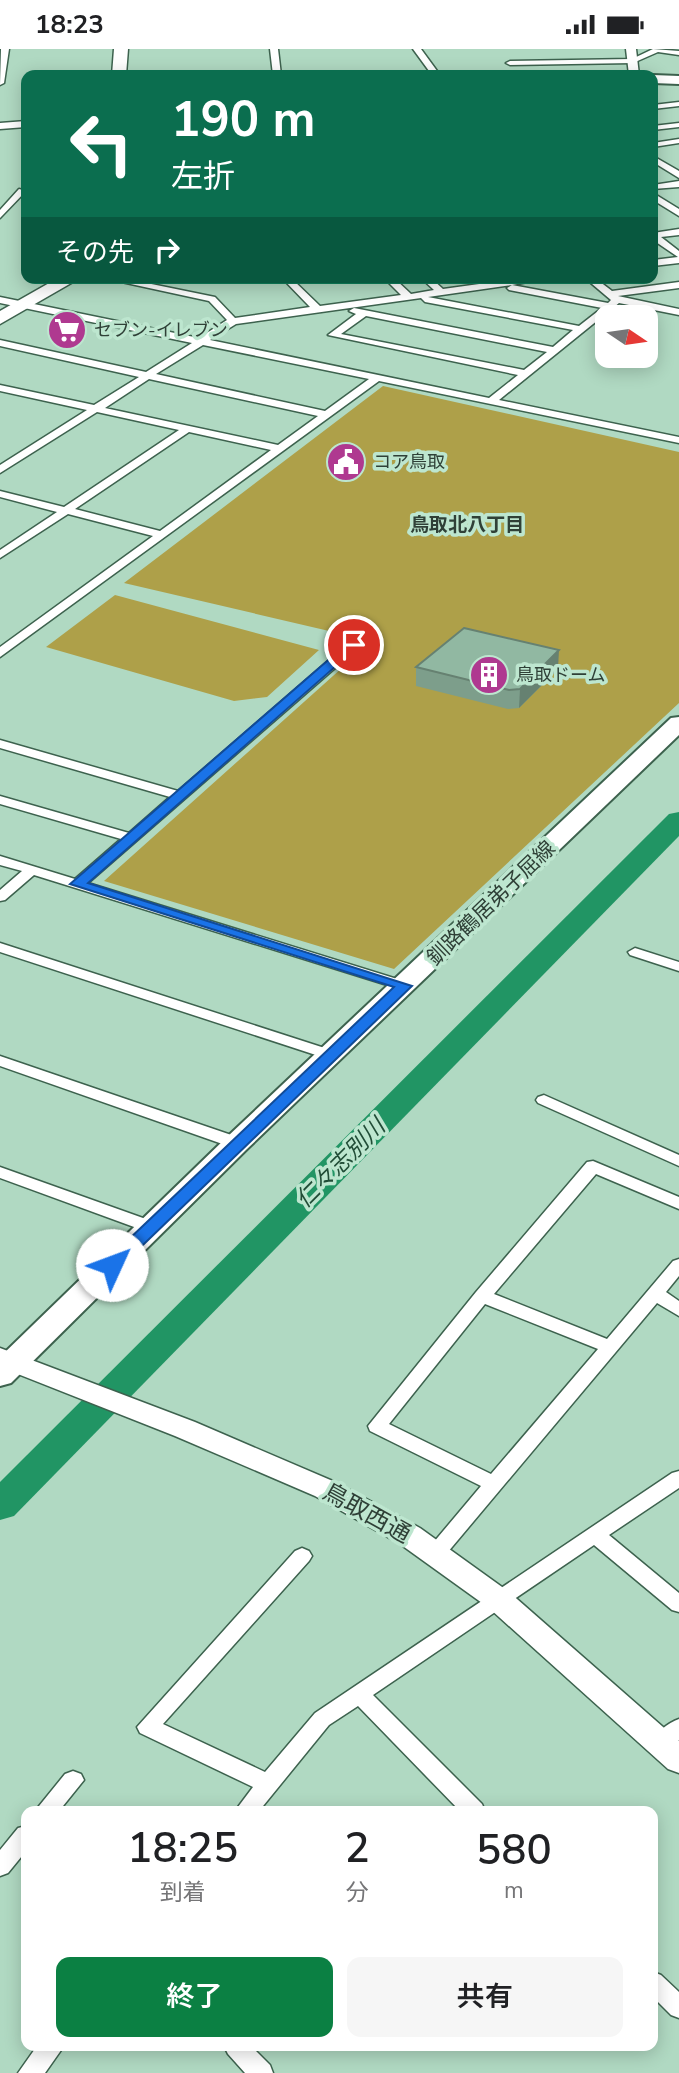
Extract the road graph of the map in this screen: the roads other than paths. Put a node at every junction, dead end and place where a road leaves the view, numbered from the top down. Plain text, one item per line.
1 (5, 49) edge
2 (121, 49) edge
3 (274, 49) edge
4 (417, 49) edge
5 (659, 49) edge
6 (679, 53) edge
7 (632, 55) edge
8 (2, 62) edge
9 (120, 70) edge
10 (276, 70) edge
11 (432, 70) edge
12 (512, 70) edge
13 (658, 81) edge
14 (679, 82) edge
15 (0, 83) edge
16 (679, 104) edge
17 (658, 106) edge
18 (679, 125) edge
19 (21, 126) edge
20 (658, 126) edge
21 (658, 127) edge
22 (0, 128) edge
23 (679, 141) edge
24 (658, 144) edge
25 (658, 160) edge
26 (679, 160) edge
27 (658, 161) edge
28 (679, 175) edge
29 (679, 184) edge
30 (658, 186) edge
31 (11, 191) dead end
32 (21, 191) edge
33 (21, 194) edge
34 (658, 198) edge
35 (679, 213) edge
36 (0, 215) edge
37 (679, 232) edge
38 (658, 235) edge
39 (658, 240) edge
40 (679, 258) edge
41 (658, 262) edge
42 (61, 284) edge
43 (137, 284) edge
44 (292, 284) edge
45 (396, 284) edge
46 (432, 284) edge
47 (483, 284) edge
48 (505, 284) edge
49 (595, 284) edge
50 (679, 285) edge
51 (442, 293) junction
52 (413, 297) junction
53 (0, 300) edge
54 (612, 300) junction
55 (24, 306) junction
56 (336, 308) junction
57 (318, 310) junction
58 (679, 311) edge
59 (364, 313) junction
60 (0, 319) edge
61 (233, 321) junction
62 (581, 329) junction
63 (201, 342) junction
64 (0, 343) edge
65 (554, 350) junction
66 (525, 373) junction
67 (147, 376) junction
68 (378, 377) junction
69 (2, 390) edge
70 (491, 401) junction
71 (97, 408) junction
72 (328, 415) junction
73 (187, 429) junction
74 (679, 440) edge
75 (281, 449) junction
76 (0, 470) edge
77 (0, 495) edge
78 (66, 510) junction
79 (163, 535) junction
80 (0, 555) edge
81 (354, 645) dead end
82 (2, 650) edge
83 (679, 723) edge
84 (0, 744) edge
85 (181, 796) junction
86 (0, 800) edge
87 (132, 838) junction
88 (0, 860) edge
89 (32, 870) junction
90 (78, 884) junction
91 (0, 897) edge
92 (0, 947) edge
93 (635, 952) dead end
94 (679, 967) edge
95 (405, 986) junction
96 (331, 1055) junction
97 (0, 1061) edge
98 (544, 1100) dead end
99 (237, 1143) junction
100 (679, 1161) edge
101 (0, 1172) edge
102 (679, 1204) edge
103 (152, 1227) junction
104 (679, 1265) edge
105 (655, 1293) junction
106 (482, 1296) junction
107 (679, 1310) edge
108 (610, 1347) junction
109 (11, 1366) edge
110 (170, 1423) joint
111 (679, 1478) edge
112 (494, 1484) junction
113 (595, 1535) junction
114 (435, 1554) junction
115 (302, 1556) dead end
116 (499, 1600) junction
117 (679, 1604) edge
118 (359, 1694) junction
119 (673, 1744) edge
120 (73, 1780) dead end
121 (269, 1784) junction
122 (51, 1806) edge
123 (250, 1806) edge
124 (469, 1806) edge
125 (21, 1841) edge
126 (0, 1866) edge
127 (658, 1987) edge
128 (679, 2007) edge
129 (48, 2051) edge
130 (241, 2051) edge
131 (30, 2073) edge
132 (261, 2073) edge

1 - 8 street
2 - 9 highway
3 - 10 street
4 - 11 street
5 - 6 street
5 - 7 street
7 - 12 street
8 - 15 street
13 - 14 main road
16 - 17 street
18 - 20 street
19 - 22 street
21 - 23 street
23 - 24 street
25 - 26 street
27 - 28 street
29 - 30 street
31 - 32 street
33 - 36 street
34 - 35 street
37 - 38 street
39 - 40 street
40 - 41 street
42 - 55 highway
43 - 61 street
44 - 57 street
45 - 52 street
46 - 51 street
47 - 51 street
48 - 54 street
49 - 54 street
50 - 54 street
51 - 52 street
52 - 56 street
52 - 62 street
53 - 55 street
54 - 58 street
54 - 62 street
55 - 60 highway
55 - 63 street
56 - 57 street
56 - 59 street
57 - 61 street
59 - 65 street
59 - 66 street
61 - 63 street
62 - 65 street
63 - 67 street
63 - 68 street
64 - 67 street
65 - 66 street
66 - 70 street
67 - 71 street
67 - 72 street
68 - 70 street
68 - 72 street
69 - 71 street
70 - 74 street
71 - 73 street
71 - 76 street
72 - 75 street
73 - 75 street
73 - 78 street
75 - 79 street
77 - 78 street
78 - 79 street
78 - 80 street
79 - 82 street
81 - 85 street
83 - 95 main road, 釧路鶴居弟子屈線
84 - 85 street
85 - 87 street
86 - 87 street
87 - 90 street
88 - 89 street
89 - 90 street
89 - 91 street
90 - 95 street
92 - 96 street
93 - 94 street
95 - 96 main road, 釧路鶴居弟子屈線
96 - 99 main road, 釧路鶴居弟子屈線
97 - 99 street
98 - 100 street
99 - 103 main road, 釧路鶴居弟子屈線
101 - 103 street
102 - 106 street
103 - 109 main road, 釧路鶴居弟子屈線
104 - 105 street
105 - 107 street
105 - 108 street
106 - 108 street
106 - 112 street
108 - 112 street
109 - 110 street, 鳥取西通
110 - 114 street, 鳥取西通
111 - 113 street
112 - 114 street
113 - 116 street
113 - 117 street
114 - 116 street, 鳥取西通
115 - 121 street
116 - 118 street
116 - 119 street, 鳥取西通
118 - 121 street
118 - 124 street
120 - 122 street
121 - 123 street
125 - 126 street
127 - 128 street
129 - 131 street
130 - 132 street

